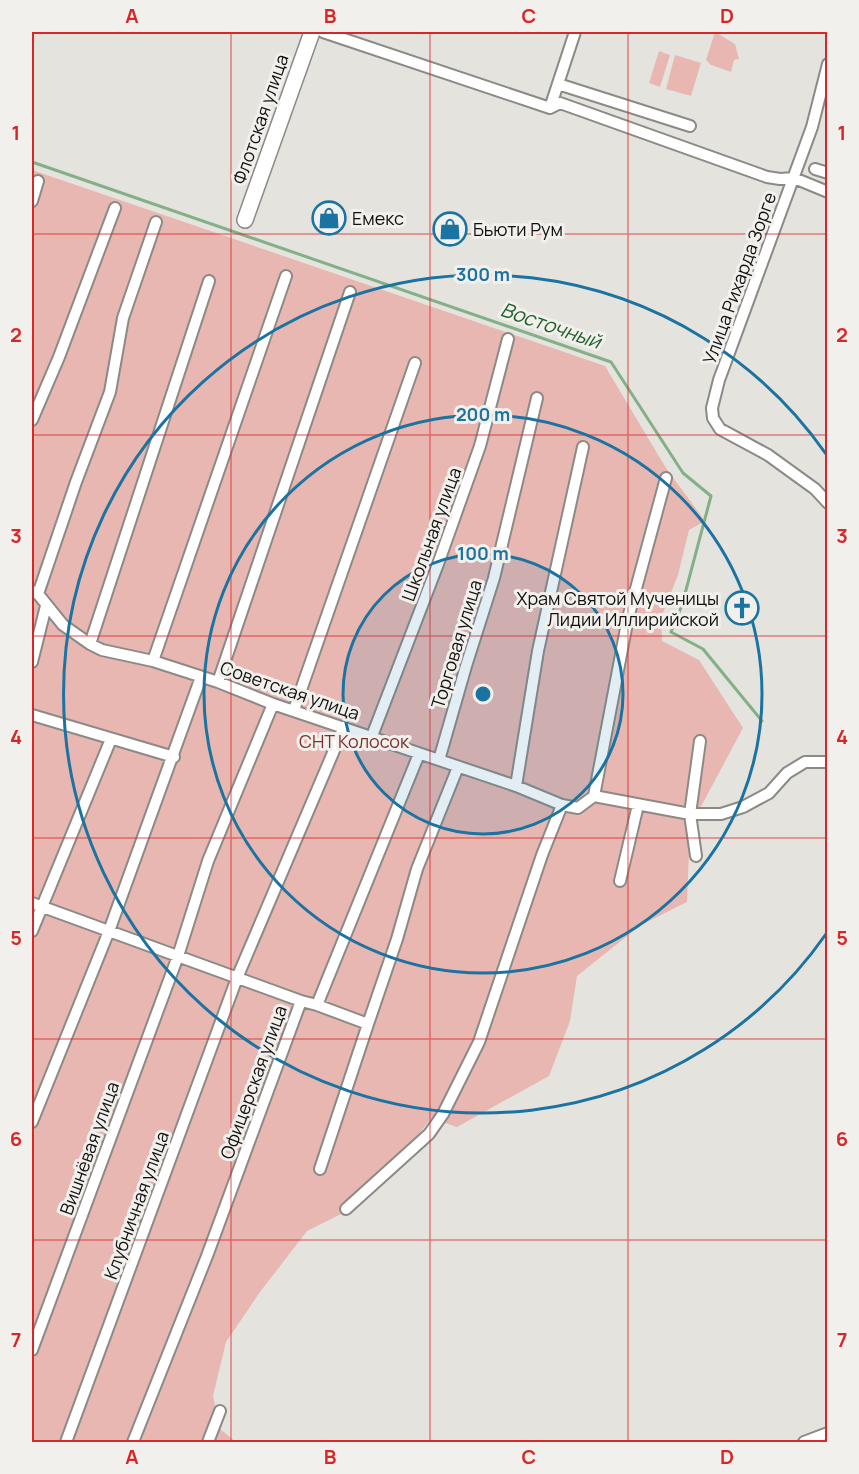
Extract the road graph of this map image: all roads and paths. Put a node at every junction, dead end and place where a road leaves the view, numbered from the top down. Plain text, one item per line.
1 (312, 32) edge
2 (323, 32) edge
3 (575, 32) edge
4 (828, 64) edge
5 (558, 84) junction
6 (549, 108) junction
7 (690, 126) dead end
8 (815, 169) dead end
9 (828, 173) edge
10 (794, 178) junction
11 (38, 181) dead end
12 (828, 192) edge
13 (32, 201) edge
14 (115, 208) dead end
15 (245, 219) dead end
16 (156, 222) dead end
17 (286, 276) dead end
18 (209, 281) dead end
19 (351, 292) dead end
20 (508, 339) dead end
21 (416, 363) dead end
22 (537, 398) dead end
23 (32, 420) edge
24 (583, 447) dead end
25 (666, 478) dead end
26 (828, 503) edge
27 (35, 592) edge
28 (46, 606) junction
29 (90, 644) junction
30 (153, 661) junction
31 (32, 662) edge
32 (201, 677) junction
33 (218, 682) junction
34 (273, 704) junction
35 (294, 710) junction
36 (32, 715) edge
37 (344, 727) junction
38 (372, 736) junction
39 (111, 739) junction
40 (700, 741) dead end
41 (419, 754) junction
42 (174, 757) junction
43 (439, 760) junction
44 (828, 762) edge
45 (458, 766) junction
46 (516, 786) junction
47 (594, 796) junction
48 (562, 805) junction
49 (638, 805) junction
50 (690, 814) junction
51 (696, 856) dead end
52 (620, 881) dead end
53 (36, 905) edge
54 (32, 931) edge
55 (109, 931) junction
56 (178, 956) junction
57 (237, 978) junction
58 (301, 1001) junction
59 (317, 1005) junction
60 (368, 1024) junction
61 (32, 1122) edge
62 (320, 1169) dead end
63 (346, 1209) dead end
64 (32, 1350) edge
65 (220, 1411) dead end
66 (827, 1434) edge
67 (66, 1443) edge
68 (133, 1443) edge
69 (208, 1443) edge
70 (804, 1443) edge

1 - 15 street, Флотская улица
2 - 6 street
3 - 5 street
4 - 10 street, Улица Рихарда Зорге
5 - 6 street
5 - 7 street
6 - 10 street
8 - 9 street
10 - 12 street
10 - 26 street, Улица Рихарда Зорге
11 - 13 street
14 - 23 street
16 - 27 street
17 - 30 street
18 - 29 street
19 - 33 street
20 - 38 street, Школьная улица
21 - 35 street
22 - 43 street, Торговая улица
24 - 46 street
25 - 47 street
27 - 28 street, Советская улица
28 - 29 street, Советская улица
28 - 31 street
29 - 30 street, Советская улица
30 - 32 street, Советская улица
32 - 33 street, Советская улица
32 - 42 street
33 - 34 street, Советская улица
34 - 35 street, Советская улица
34 - 56 street, Вишнёвая улица
35 - 37 street, Советская улица
36 - 39 street
37 - 38 street, Советская улица
37 - 57 street, Клубничная улица
38 - 41 street, Советская улица
39 - 42 street
39 - 53 street
40 - 50 street
41 - 43 street, Советская улица
41 - 59 street
42 - 55 street
43 - 45 street, Советская улица
44 - 50 street
45 - 46 street, Советская улица
45 - 60 street
46 - 48 street, Советская улица
47 - 48 street
47 - 49 street
48 - 63 street
49 - 50 street
49 - 52 street
50 - 51 street
53 - 54 street
53 - 55 street, Офицерская улица
55 - 56 street, Офицерская улица
55 - 61 street
56 - 57 street, Офицерская улица
56 - 64 street, Вишнёвая улица
57 - 58 street, Офицерская улица
57 - 67 street, Клубничная улица
58 - 59 street
58 - 68 street, Офицерская улица
59 - 60 street
60 - 62 street
65 - 69 street
66 - 70 street

